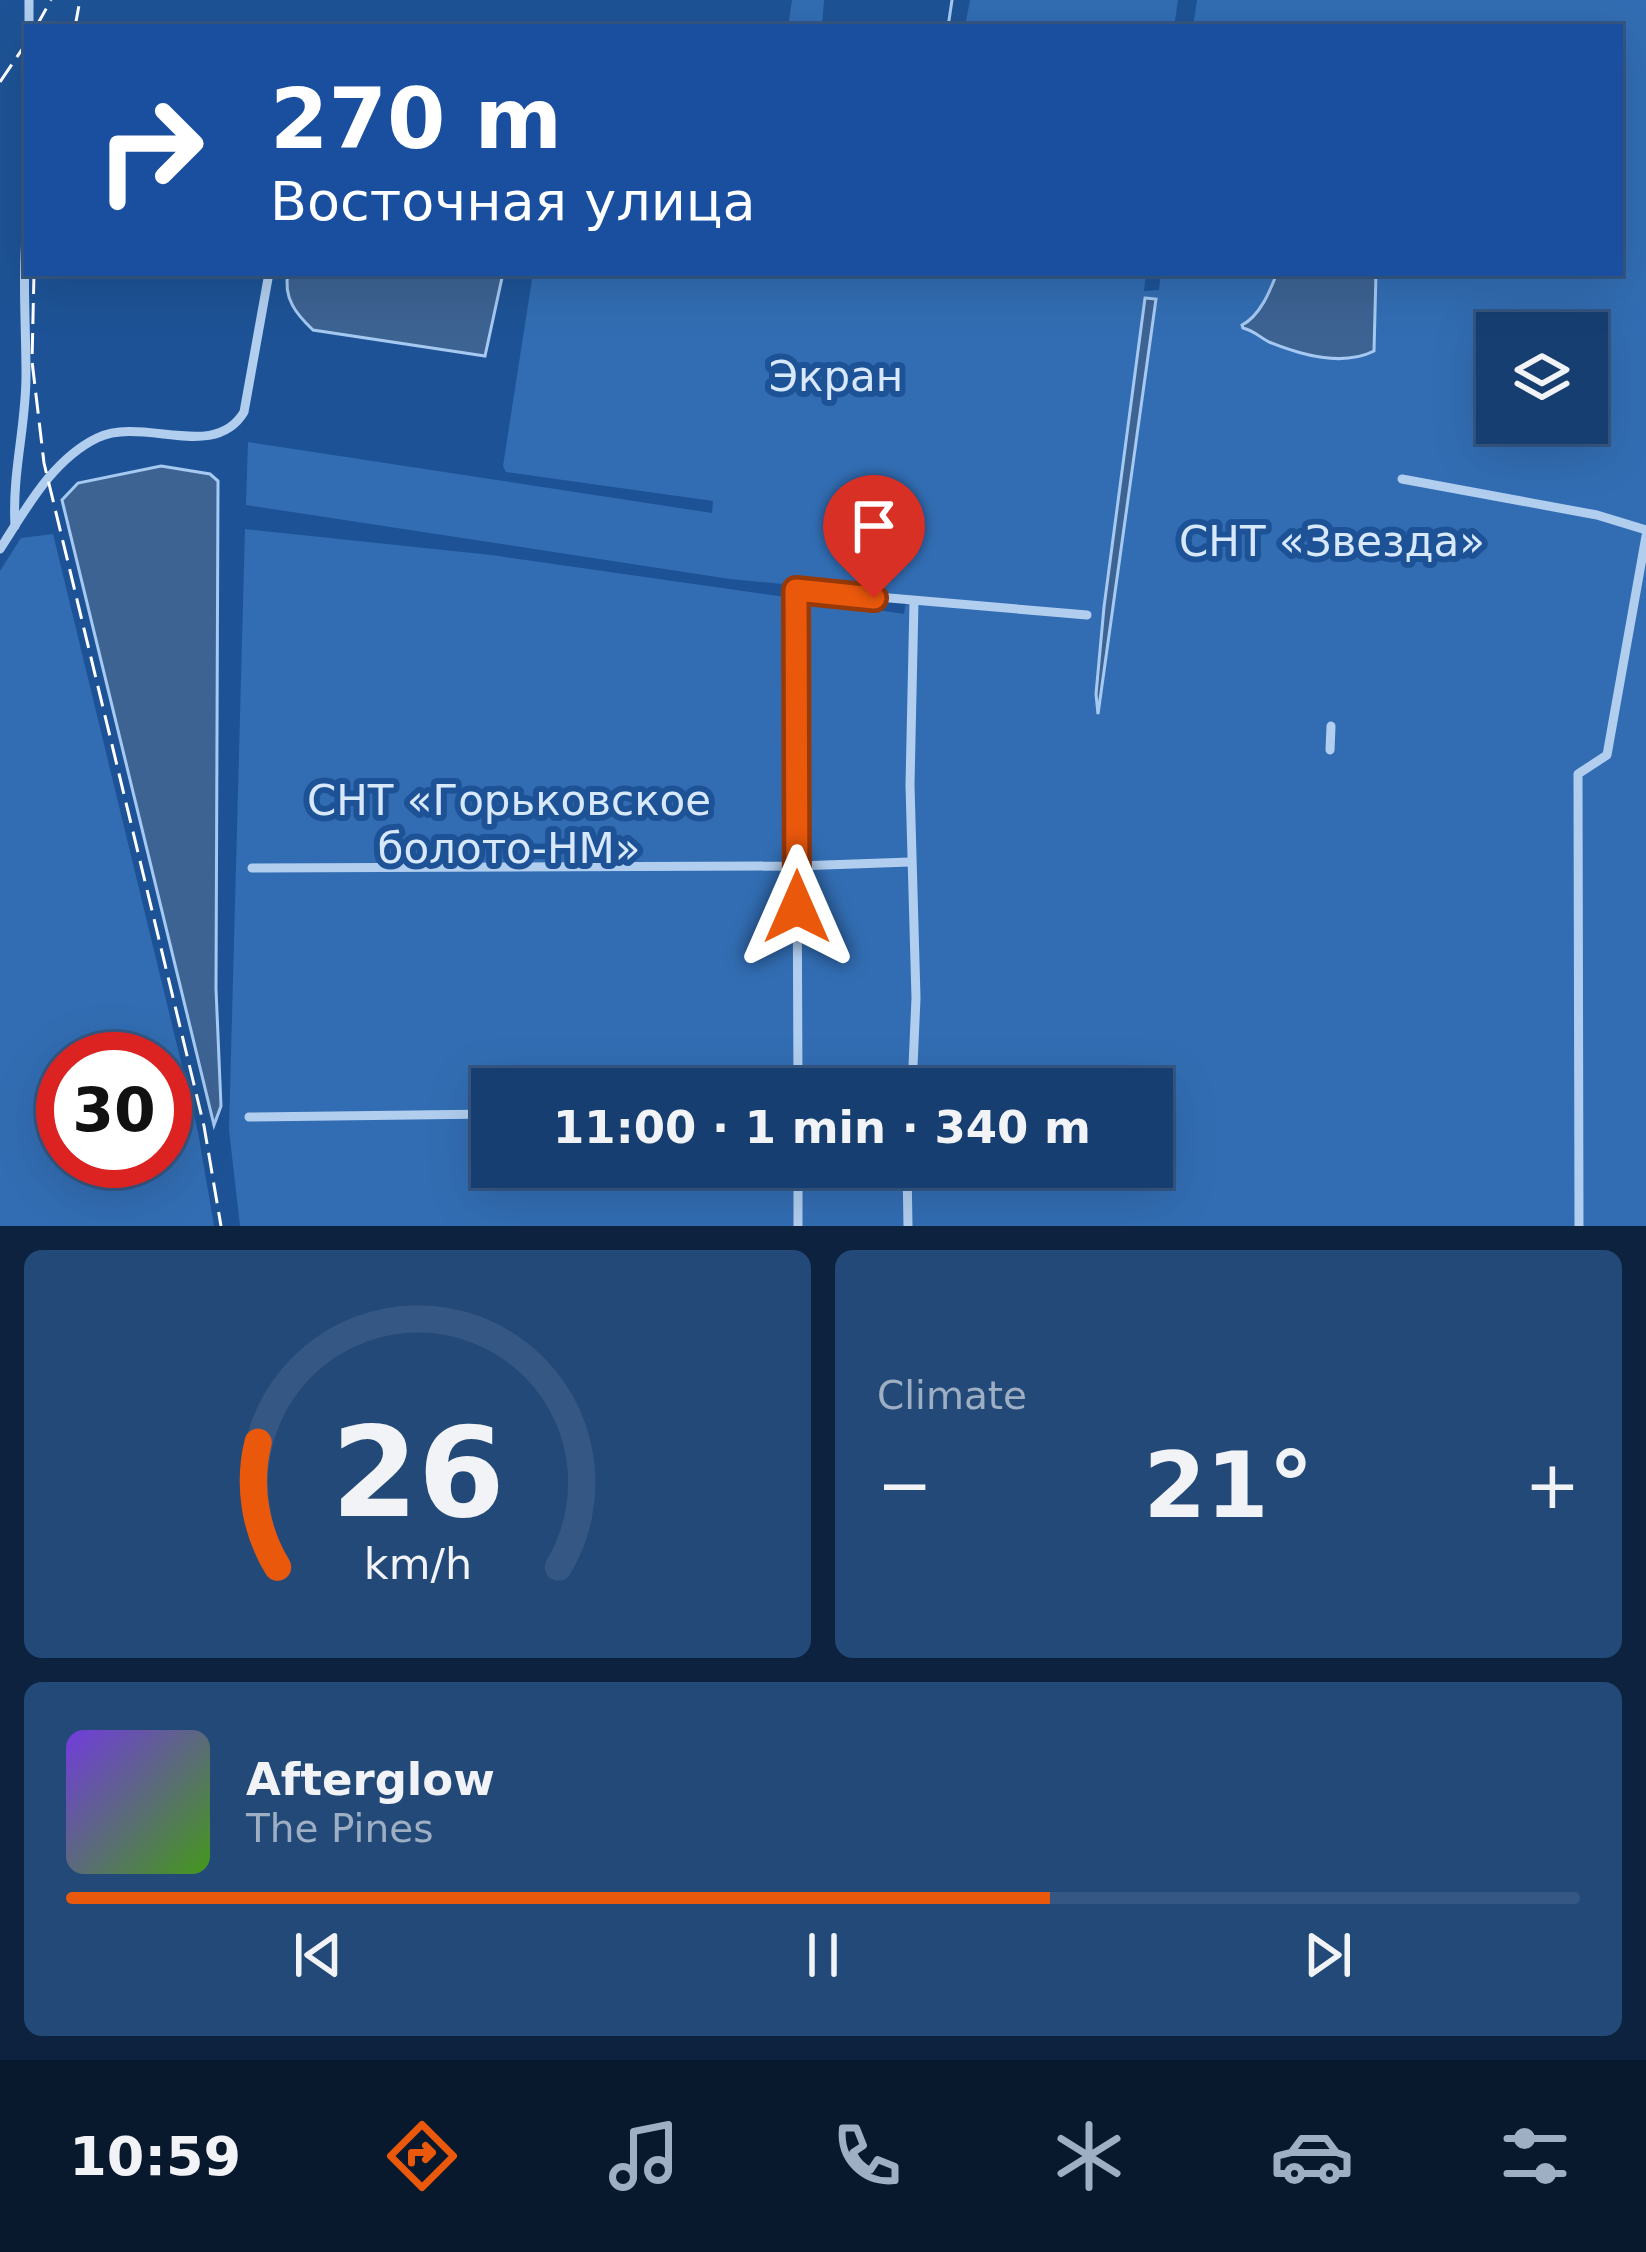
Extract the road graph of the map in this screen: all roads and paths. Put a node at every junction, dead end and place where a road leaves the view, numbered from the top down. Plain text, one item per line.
1 (24, 254) edge
2 (268, 276) edge
3 (1402, 479) dead end
4 (13, 483) junction
5 (28, 506) junction
6 (15, 526) junction
7 (1646, 533) edge
8 (0, 549) edge
9 (914, 601) junction
10 (1088, 615) dead end
11 (1331, 726) dead end
12 (1330, 750) dead end
13 (910, 862) junction
14 (797, 866) junction
15 (252, 868) dead end
16 (798, 1068) edge
17 (914, 1068) edge
18 (471, 1114) edge
19 (249, 1117) dead end
20 (798, 1188) edge
21 (908, 1188) edge
22 (798, 1226) edge
23 (908, 1226) edge
24 (1579, 1226) edge

1 - 4 street
2 - 5 street
3 - 7 street
4 - 5 street
4 - 6 street
5 - 6 street
6 - 8 street
7 - 24 street
9 - 10 street
9 - 13 street
9 - 14 street
11 - 12 street
13 - 14 street
13 - 17 street
14 - 15 street
14 - 16 street
18 - 19 street
20 - 22 street
21 - 23 street

